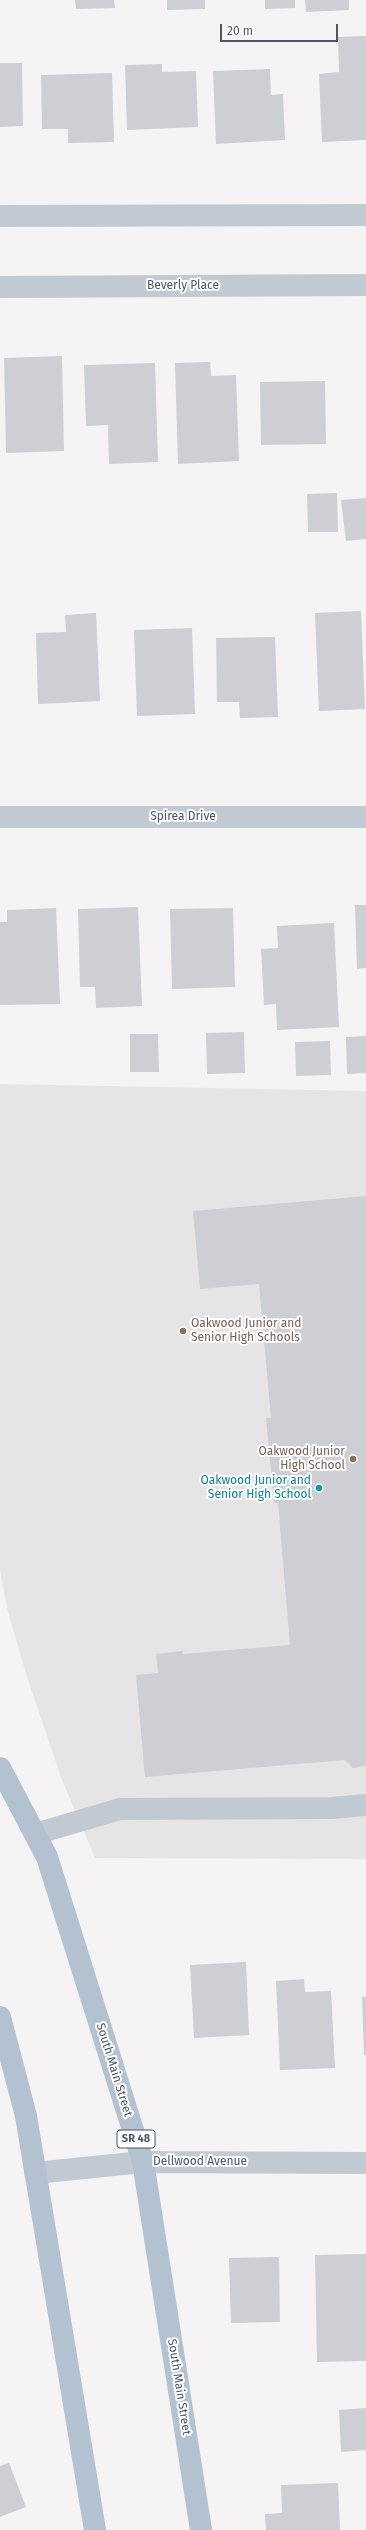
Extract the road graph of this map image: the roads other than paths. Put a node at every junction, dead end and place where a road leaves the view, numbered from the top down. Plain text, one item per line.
1 (366, 215) edge
2 (0, 216) edge
3 (366, 285) edge
4 (0, 287) edge
5 (0, 817) edge
6 (366, 817) edge
7 (0, 1768) edge
8 (366, 1805) edge
9 (35, 1834) junction
10 (0, 2018) edge
11 (143, 2162) junction
12 (366, 2163) edge
13 (35, 2173) junction
14 (95, 2530) edge
15 (201, 2530) edge

1 - 2 street
3 - 4 street, Beverly Place
5 - 6 street, Spirea Drive
7 - 9 main road, South Main Street / SR 48
8 - 9 street
9 - 11 main road, South Main Street / SR 48
10 - 13 main road
11 - 12 street, Dellwood Avenue
11 - 13 street, Dellwood Avenue
11 - 15 main road, South Main Street / SR 48
13 - 14 main road

